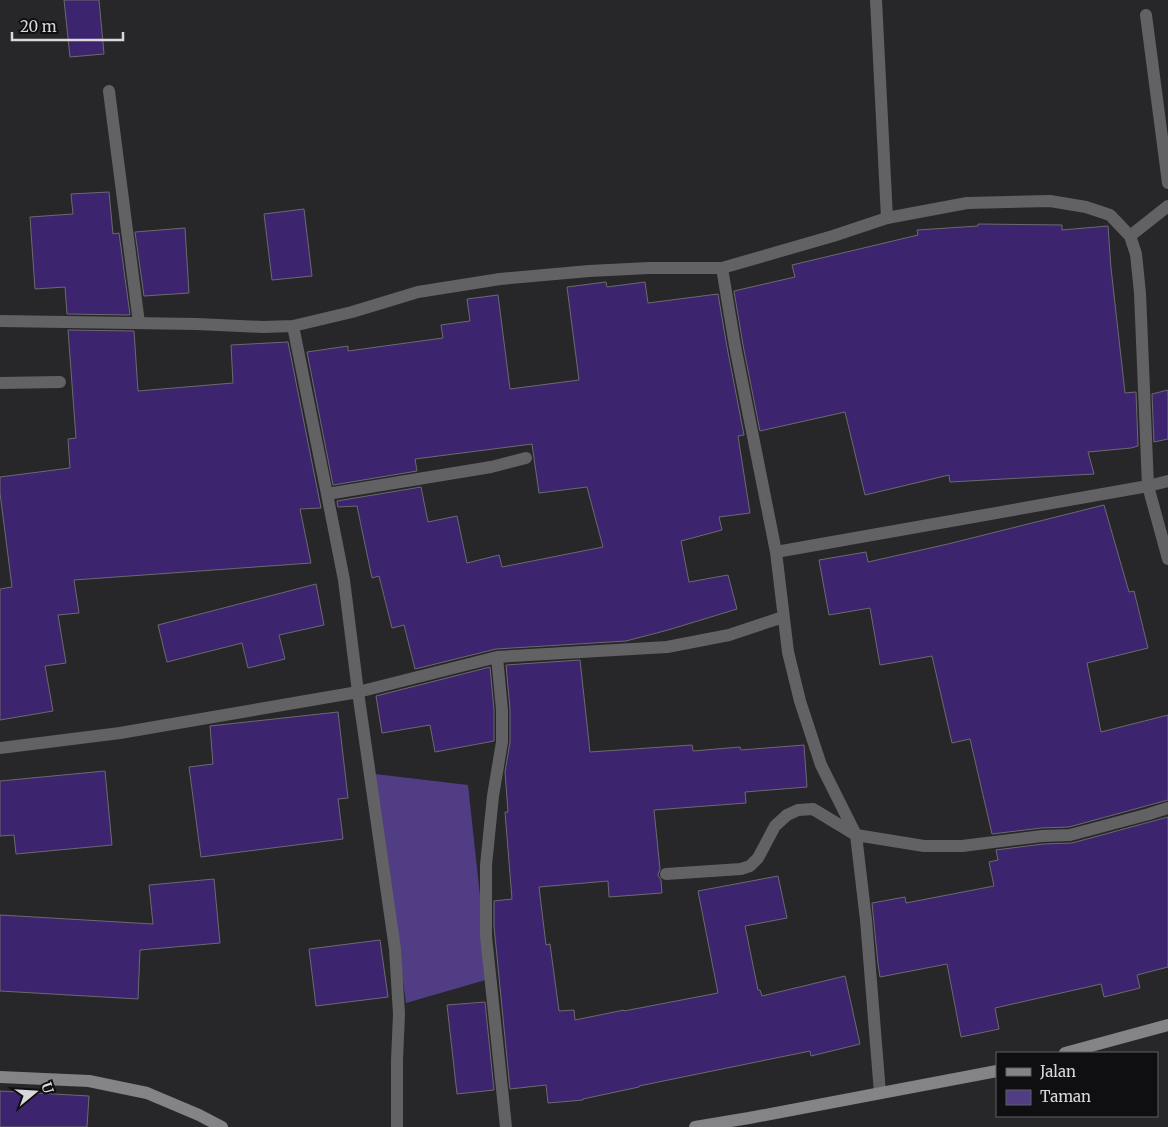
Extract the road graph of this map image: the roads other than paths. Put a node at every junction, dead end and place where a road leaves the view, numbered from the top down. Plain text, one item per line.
1 (876, 0) edge
2 (1146, 14) dead end
3 (109, 91) dead end
4 (1168, 183) edge
5 (1168, 206) edge
6 (887, 218) junction
7 (1130, 236) junction
8 (722, 268) junction
9 (0, 321) edge
10 (139, 323) junction
11 (293, 326) junction
12 (60, 382) dead end
13 (0, 383) edge
14 (526, 458) dead end
15 (1168, 481) edge
16 (1148, 486) junction
17 (327, 494) junction
18 (776, 552) junction
19 (1168, 560) edge
20 (783, 617) junction
21 (497, 657) junction
22 (358, 692) junction
23 (0, 748) edge
24 (1168, 808) edge
25 (856, 835) junction
26 (666, 874) dead end
27 (1168, 1025) edge
28 (1070, 1052) edge
29 (996, 1071) edge
30 (0, 1077) edge
31 (880, 1093) junction
32 (222, 1127) edge
33 (397, 1127) edge
34 (506, 1127) edge
35 (695, 1127) edge

1 - 6 street
2 - 4 street
3 - 10 street
5 - 7 street
6 - 7 street
6 - 8 street
7 - 16 street
8 - 11 street
8 - 18 street
9 - 10 street
10 - 11 street
11 - 17 street
12 - 13 street
14 - 17 street
15 - 16 street
16 - 18 street
16 - 19 street
17 - 22 street
18 - 20 street
20 - 21 street
20 - 25 street
21 - 22 street
21 - 34 street
22 - 23 street
22 - 33 street
24 - 25 street
25 - 26 street
25 - 31 street
27 - 28 street
29 - 31 street
30 - 32 street
31 - 35 street

